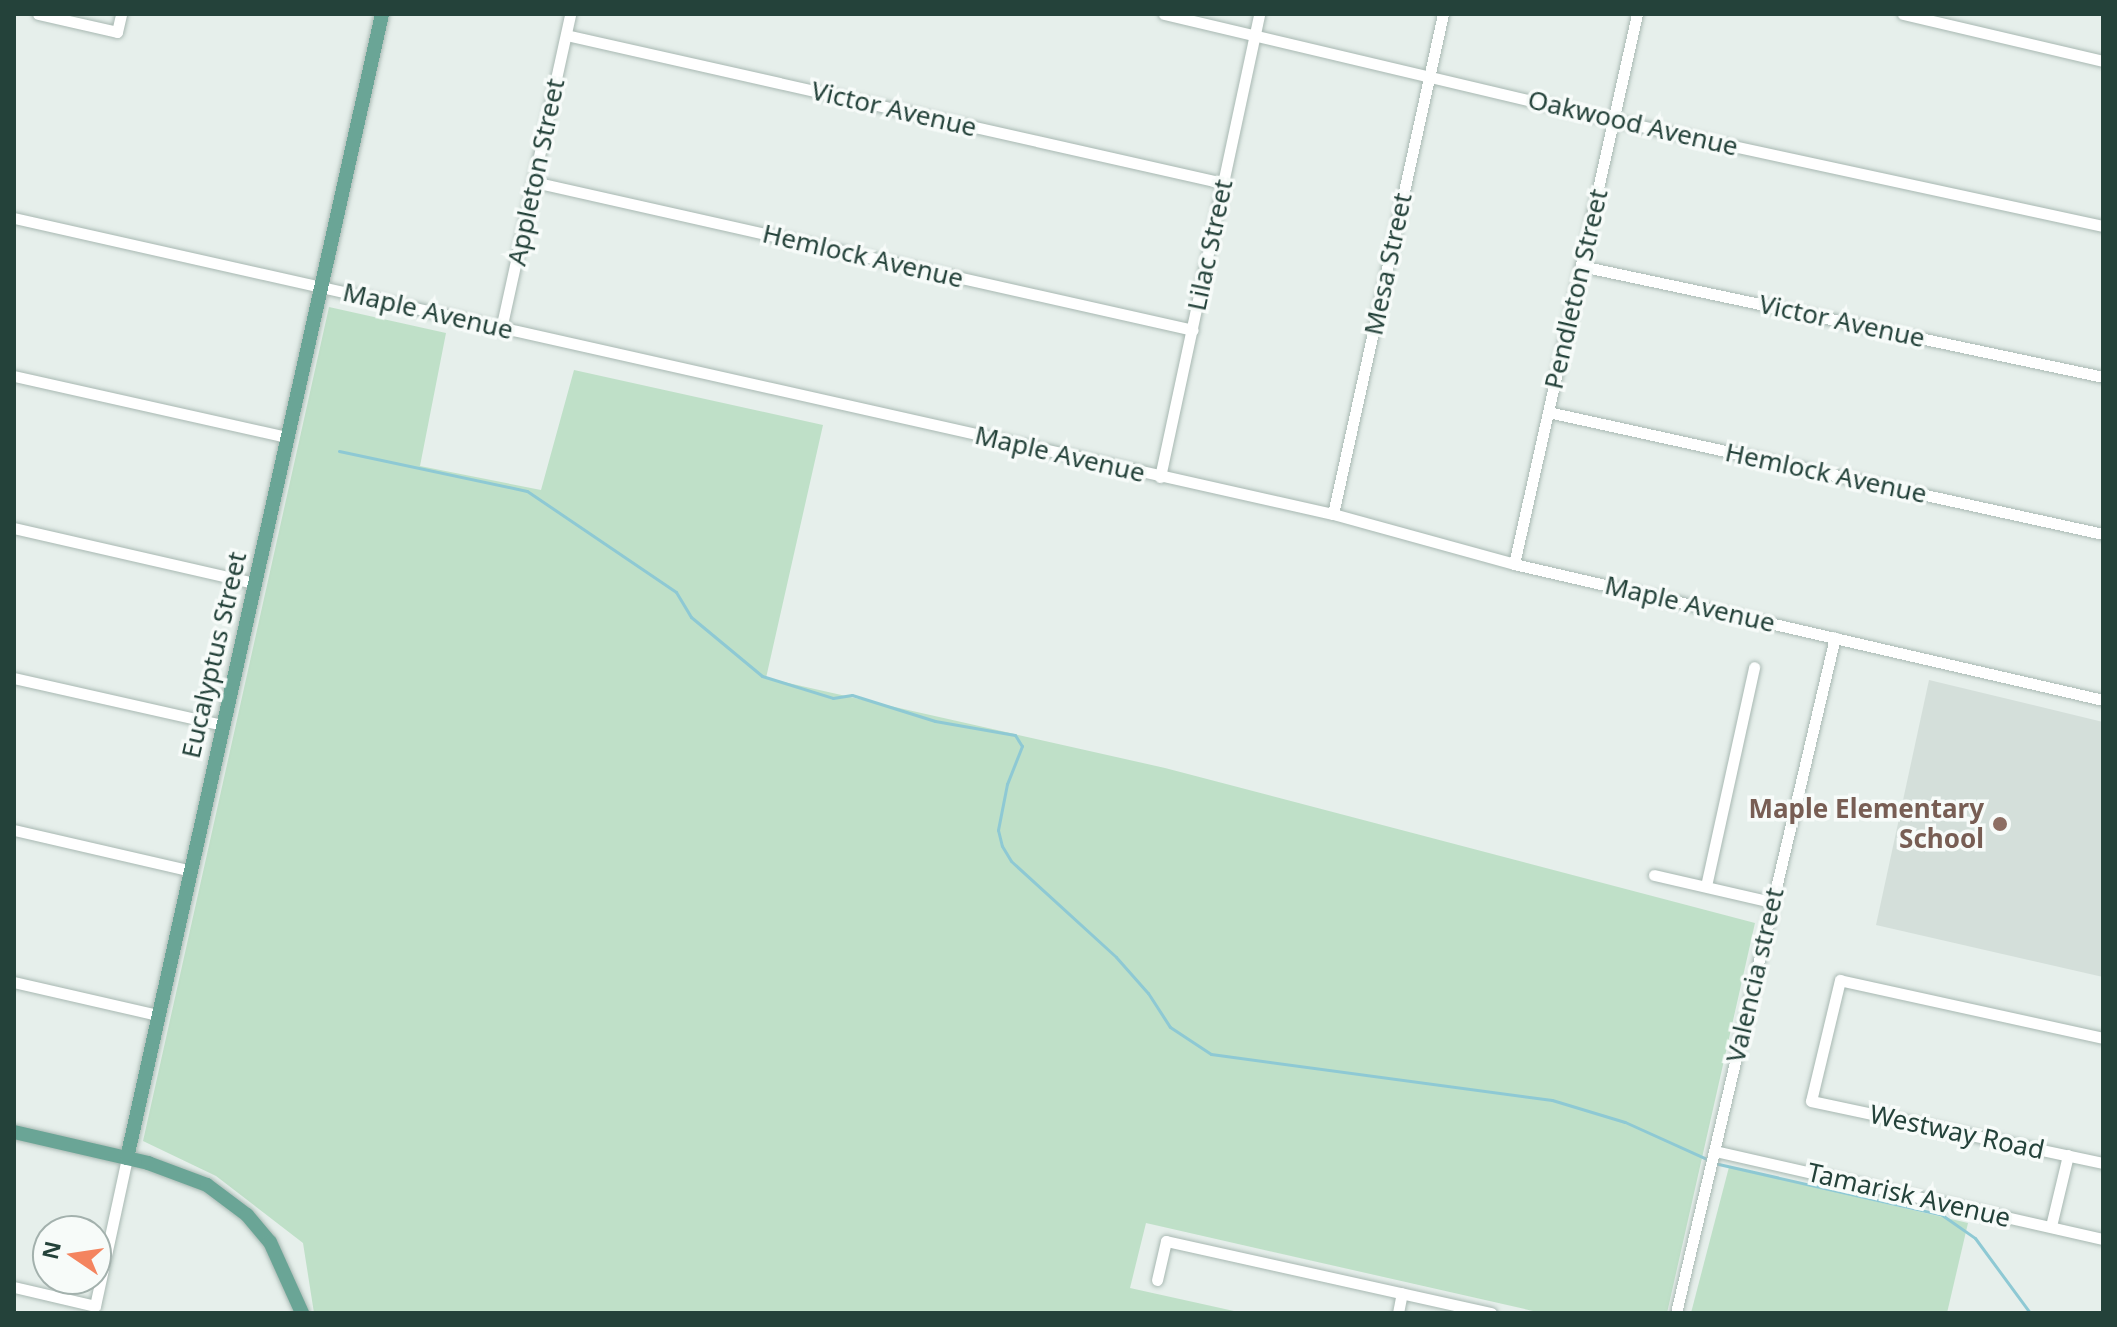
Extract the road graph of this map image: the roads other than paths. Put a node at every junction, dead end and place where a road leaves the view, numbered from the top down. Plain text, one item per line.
1 (38, 14) edge
2 (121, 14) edge
3 (382, 14) edge
4 (570, 14) edge
5 (1164, 14) edge
6 (1259, 14) edge
7 (1443, 14) edge
8 (1637, 14) edge
9 (1903, 14) edge
10 (1255, 34) junction
11 (566, 35) junction
12 (2103, 61) edge
13 (1429, 75) junction
14 (1613, 120) junction
15 (534, 182) junction
16 (1223, 183) junction
17 (14, 218) edge
18 (2103, 226) edge
19 (1581, 266) junction
20 (321, 286) junction
21 (501, 329) junction
22 (1193, 330) junction
23 (14, 376) edge
24 (2103, 377) edge
25 (1548, 412) junction
26 (288, 437) junction
27 (1160, 477) junction
28 (1333, 514) junction
29 (14, 528) edge
30 (2103, 534) edge
31 (1514, 564) junction
32 (255, 583) junction
33 (1835, 637) junction
34 (1754, 667) dead end
35 (14, 678) edge
36 (2103, 700) edge
37 (223, 725) junction
38 (14, 830) edge
39 (191, 871) junction
40 (1654, 875) dead end
41 (1706, 886) junction
42 (1771, 902) junction
43 (14, 982) edge
44 (158, 1015) junction
45 (2103, 1038) edge
46 (14, 1132) edge
47 (1715, 1151) junction
48 (2068, 1155) junction
49 (127, 1158) junction
50 (2103, 1163) edge
51 (2051, 1226) junction
52 (2103, 1239) edge
53 (1157, 1280) dead end
54 (14, 1287) edge
55 (1402, 1293) junction
56 (302, 1313) edge
57 (1398, 1313) edge
58 (1491, 1313) edge
59 (1676, 1313) edge

1 - 2 street
3 - 20 main road, Eucalyptus Street
4 - 11 street, Appleton Street
5 - 10 street, Oakwood Avenue
6 - 10 street, Lilac Street
7 - 13 street, Mesa Street
8 - 14 street, Pendleton Street
9 - 12 street
10 - 13 street, Oakwood Avenue
10 - 16 street, Lilac Street
11 - 15 street, Appleton Street
11 - 16 street, Victor Avenue
13 - 14 street, Oakwood Avenue
13 - 28 street, Mesa Street
14 - 18 street, Oakwood Avenue
14 - 19 street, Pendleton Street
15 - 21 street, Appleton Street
15 - 22 street, Hemlock Avenue
16 - 22 street, Lilac Street
17 - 20 street, Maple Avenue
19 - 24 street, Victor Avenue
19 - 25 street, Pendleton Street
20 - 21 street, Maple Avenue
20 - 26 main road, Eucalyptus Street
21 - 27 street, Maple Avenue
22 - 27 street, Lilac Street
23 - 26 street
25 - 30 street, Hemlock Avenue
25 - 31 street, Pendleton Street
26 - 32 main road, Eucalyptus Street
27 - 28 street, Maple Avenue
28 - 31 street, Maple Avenue
29 - 32 street
31 - 33 street, Maple Avenue
32 - 37 main road, Eucalyptus Street
33 - 36 street, Maple Avenue
33 - 42 street, Valencia street
34 - 41 street
35 - 37 street
37 - 39 main road, Eucalyptus Street
38 - 39 street
39 - 44 main road, Eucalyptus Street
40 - 41 street
41 - 42 street
42 - 47 street, Valencia street
43 - 44 street
44 - 49 main road, Eucalyptus Street
45 - 48 street, Westway Road
46 - 49 main road
47 - 51 street, Tamarisk Avenue
47 - 59 street, Valencia street
48 - 50 street, Westway Road
48 - 51 street
49 - 54 street, Eucalyptus Street
49 - 56 main road
51 - 52 street, Tamarisk Avenue
53 - 55 street
55 - 57 street
55 - 58 street

